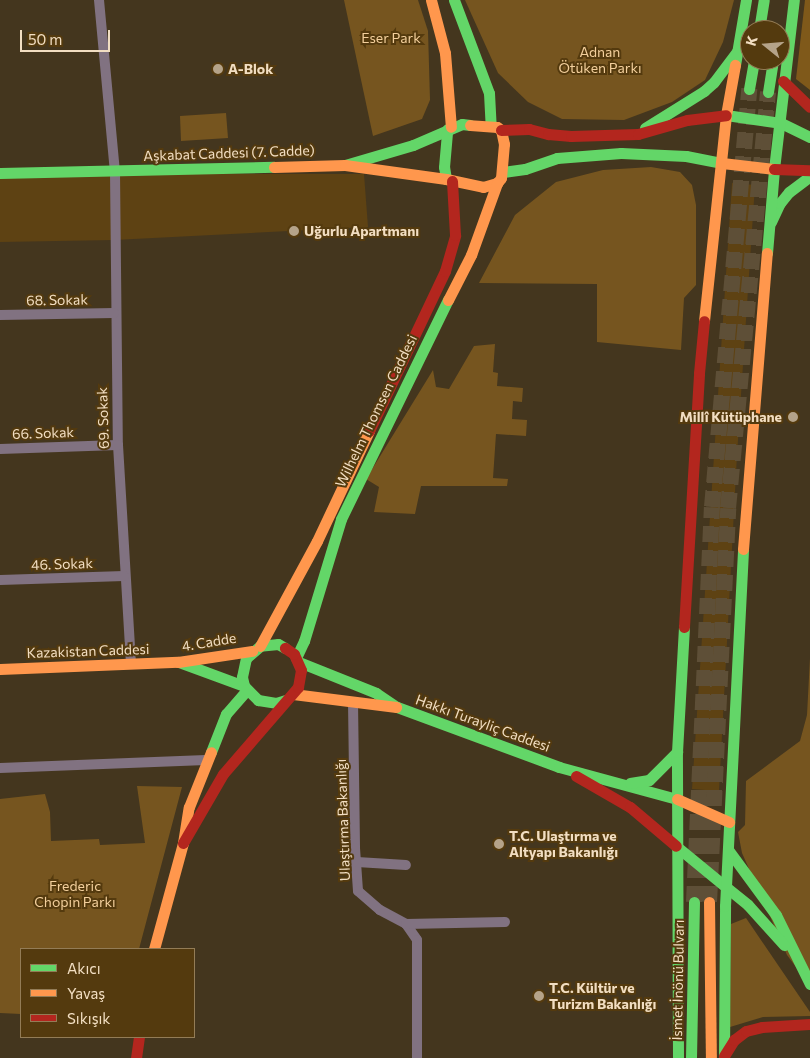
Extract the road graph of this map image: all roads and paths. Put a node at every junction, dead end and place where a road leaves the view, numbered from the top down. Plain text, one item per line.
1 (99, 0) edge
2 (431, 0) edge
3 (454, 0) edge
4 (746, 0) edge
5 (764, 0) edge
6 (784, 0) edge
7 (794, 0) edge
8 (761, 20) edge
9 (781, 20) edge
10 (738, 50) junction
11 (752, 70) edge
12 (772, 70) edge
13 (783, 80) junction
14 (749, 89) tunnel mouth
15 (768, 92) tunnel mouth
16 (810, 107) edge
17 (726, 115) junction
18 (781, 123) junction
19 (449, 128) junction
20 (496, 128) junction
21 (638, 134) junction
22 (810, 137) edge
23 (722, 163) junction
24 (345, 165) junction
25 (774, 169) junction
26 (810, 170) edge
27 (115, 172) junction
28 (0, 173) edge
29 (810, 176) edge
30 (500, 178) junction
31 (449, 180) junction
32 (770, 223) junction
33 (114, 313) junction
34 (0, 315) edge
35 (118, 445) junction
36 (0, 449) edge
37 (124, 576) junction
38 (0, 580) edge
39 (256, 648) junction
40 (298, 660) junction
41 (178, 662) junction
42 (130, 664) junction
43 (0, 669) edge
44 (246, 688) junction
45 (289, 697) junction
46 (353, 702) junction
47 (397, 707) junction
48 (677, 752) junction
49 (206, 760) junction
50 (559, 767) junction
51 (0, 768) edge
52 (626, 784) junction
53 (677, 799) junction
54 (729, 822) junction
55 (183, 843) junction
56 (676, 846) junction
57 (729, 851) junction
58 (357, 862) junction
59 (406, 865) dead end
60 (726, 888) junction
61 (694, 902) tunnel mouth
62 (709, 902) tunnel mouth
63 (505, 922) dead end
64 (406, 924) junction
65 (154, 948) edge
66 (795, 957) junction
67 (810, 984) edge
68 (810, 1024) edge
69 (139, 1038) edge
70 (724, 1057) edge
71 (136, 1058) edge
72 (417, 1058) edge
73 (678, 1058) edge
74 (691, 1058) edge
75 (711, 1058) edge

1 - 27 street, 69. Sokak
2 - 19 main road
3 - 20 main road
4 - 10 main road
5 - 8 main road
6 - 9 main road
7 - 13 main road
10 - 17 main road
10 - 21 main road
11 - 14 main road
12 - 15 main road
13 - 16 main road
13 - 18 main road
17 - 18 main road
17 - 21 main road
17 - 23 main road
18 - 22 main road
18 - 25 main road
19 - 20 main road
19 - 24 main road
19 - 31 main road
20 - 21 main road
20 - 30 main road
23 - 25 main road
23 - 30 main road
23 - 48 main road
24 - 27 main road, Aşkabat Caddesi (7. Cadde)
24 - 31 main road
25 - 26 main road
25 - 32 main road
27 - 28 main road, Aşkabat Caddesi (7. Cadde)
27 - 33 street, 69. Sokak
29 - 32 main road
30 - 31 main road
30 - 40 main road, Wilhelm Thomsen Caddesi
31 - 39 main road, Wilhelm Thomsen Caddesi
32 - 54 main road
33 - 34 street, 68. Sokak
33 - 35 street, 69. Sokak
35 - 36 street, 66. Sokak
35 - 37 street, 69. Sokak
37 - 38 street, 46. Sokak
37 - 42 street, 69. Sokak
39 - 40 main road
39 - 41 main road, 4. Cadde
39 - 44 main road
40 - 45 main road
40 - 47 main road, Hakkı Turayliç Caddesi
41 - 42 main road, Kazakistan Caddesi
41 - 44 main road, 4. Cadde
42 - 43 main road, Kazakistan Caddesi
44 - 45 main road
44 - 49 main road
45 - 46 main road, Hakkı Turayliç Caddesi
45 - 55 main road
46 - 47 main road, Hakkı Turayliç Caddesi
46 - 58 street, Ulaştırma Bakanlığı
47 - 50 main road, Hakkı Turayliç Caddesi
48 - 52 main road
48 - 53 main road
49 - 51 street
49 - 55 main road
50 - 52 main road, Hakkı Turayliç Caddesi
50 - 56 main road, Hakkı Turayliç Caddesi
52 - 53 main road, Hakkı Turayliç Caddesi
53 - 54 main road, Hakkı Turayliç Caddesi
53 - 56 main road
54 - 57 main road
55 - 65 main road
56 - 60 main road, Hakkı Turayliç Caddesi
56 - 73 main road
57 - 60 main road
57 - 66 main road
58 - 59 street
58 - 64 street, Ulaştırma Bakanlığı
60 - 66 main road, Hakkı Turayliç Caddesi
60 - 70 main road
61 - 74 main road, İsmet İnönü Bulvarı
62 - 75 main road
63 - 64 street
64 - 72 street
66 - 67 main road
68 - 70 main road
69 - 71 main road

